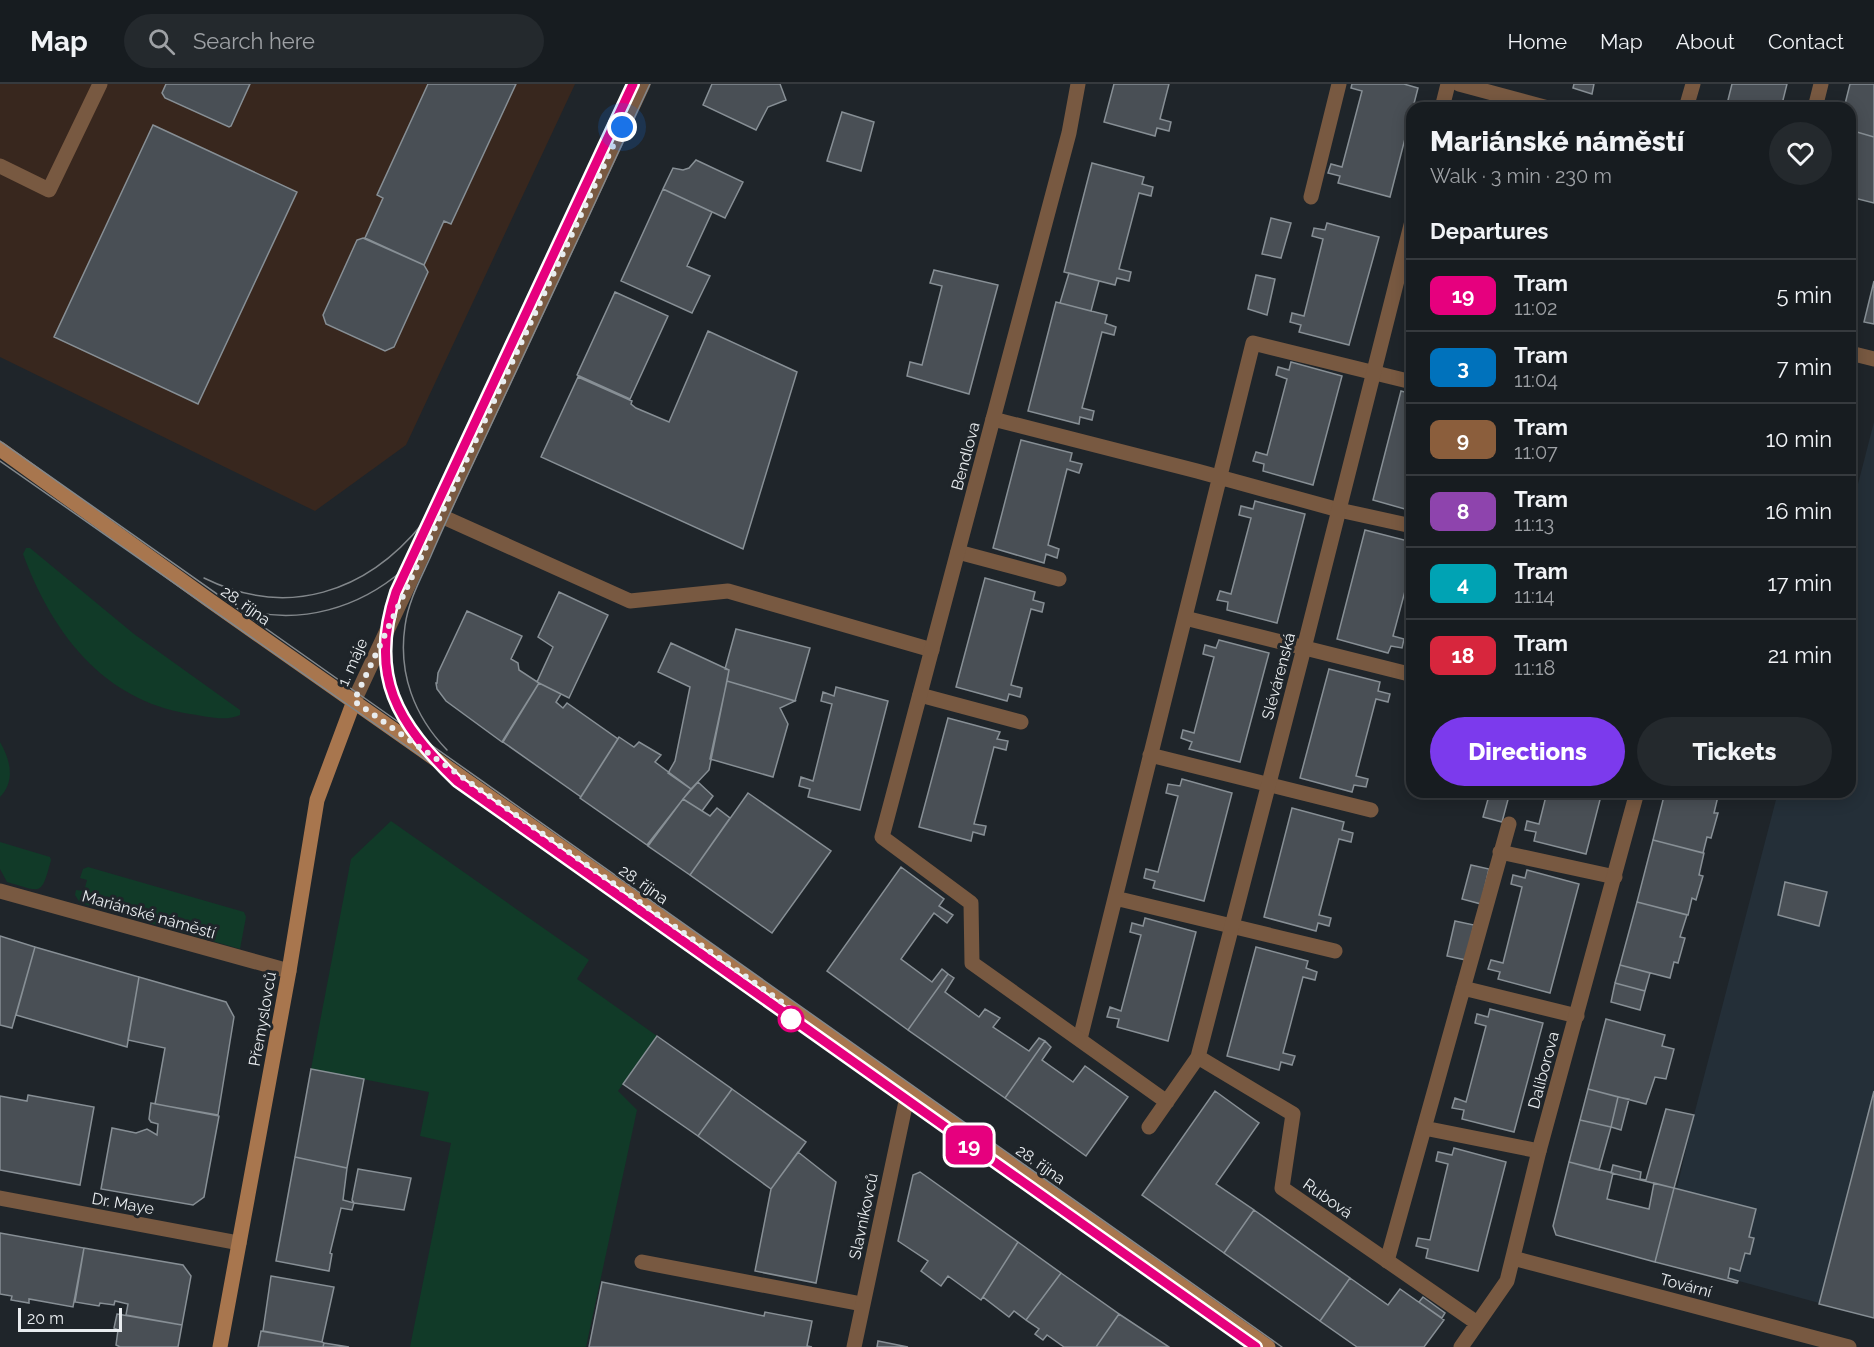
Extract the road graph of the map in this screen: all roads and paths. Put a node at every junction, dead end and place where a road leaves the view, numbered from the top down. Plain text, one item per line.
1 (100, 84) edge
2 (643, 84) edge
3 (1078, 84) edge
4 (1339, 84) edge
5 (1448, 84) edge
6 (1459, 84) edge
7 (1693, 84) edge
8 (1821, 84) edge
9 (1444, 102) edge
10 (1526, 102) edge
11 (1688, 102) edge
12 (1816, 102) edge
13 (0, 166) edge
14 (1311, 197) dead end
15 (1406, 244) edge
16 (1856, 354) edge
17 (1874, 359) edge
18 (1372, 372) junction
19 (1406, 380) edge
20 (993, 419) junction
21 (0, 450) edge
22 (1220, 477) junction
23 (1339, 510) junction
24 (441, 516) junction
25 (1406, 525) edge
26 (958, 552) junction
27 (1059, 579) dead end
28 (1185, 618) junction
29 (1304, 648) junction
30 (932, 650) junction
31 (1405, 673) dead end
32 (920, 695) junction
33 (354, 701) junction
34 (1022, 722) dead end
35 (1150, 755) junction
36 (1268, 785) junction
37 (1635, 798) edge
38 (1371, 810) dead end
39 (1509, 824) dead end
40 (1500, 852) junction
41 (1615, 877) junction
42 (0, 891) edge
43 (1115, 898) junction
44 (1231, 927) junction
45 (1335, 951) dead end
46 (290, 971) junction
47 (1463, 987) junction
48 (1577, 1016) junction
49 (1080, 1039) junction
50 (1198, 1057) junction
51 (908, 1092) junction
52 (1167, 1102) junction
53 (1149, 1127) dead end
54 (1424, 1128) junction
55 (1539, 1151) junction
56 (0, 1198) edge
57 (239, 1243) junction
58 (1512, 1258) junction
59 (1387, 1261) junction
60 (642, 1262) dead end
61 (862, 1304) junction
62 (1477, 1323) junction
63 (220, 1347) edge
64 (854, 1347) edge
65 (1268, 1347) edge
66 (1461, 1347) edge
67 (1850, 1347) edge

1 - 13 street
2 - 24 street, 1. máje
3 - 20 street, Bendlova
4 - 14 street
5 - 9 street
6 - 10 street
7 - 11 street
8 - 12 street
15 - 18 street, Slévárenská
16 - 17 street
18 - 19 street
18 - 22 street
18 - 23 street, Slévárenská
20 - 22 street
20 - 26 street, Bendlova
21 - 33 main road, 28. října
22 - 23 street
22 - 28 street
23 - 25 street
23 - 29 street, Slévárenská
24 - 30 street
24 - 33 street, 1. máje
26 - 27 street
26 - 30 street, Bendlova
28 - 29 street
28 - 35 street
29 - 31 street
29 - 36 street, Slévárenská
30 - 32 street, Bendlova
32 - 34 street
32 - 49 street, Bendlova
33 - 46 main road, Přemyslovců
33 - 51 main road, 28. října
35 - 36 street
35 - 43 street
36 - 38 street
36 - 44 street, Slévárenská
37 - 41 street, Daliborova
39 - 40 street
40 - 41 street
40 - 47 street
41 - 48 street, Daliborova
42 - 46 street, Mariánské náměstí
43 - 44 street
43 - 49 street
44 - 45 street
44 - 50 street, Slévárenská
46 - 57 main road, Přemyslovců
47 - 48 street
47 - 54 street
48 - 55 street, Daliborova
49 - 52 street
50 - 52 street, Slévárenská
50 - 59 street, Rubová
51 - 61 street, Slavníkovců
51 - 65 main road, 28. října
52 - 53 street, Slévárenská
54 - 55 street
54 - 59 street
55 - 58 street, Daliborova
56 - 57 street, Dr. Maye
57 - 63 main road, Přemyslovců
58 - 62 street, Daliborova
58 - 67 street, Tovární
59 - 62 street, Rubová
60 - 61 street
61 - 64 street, Slavníkovců
62 - 66 street, Daliborova

